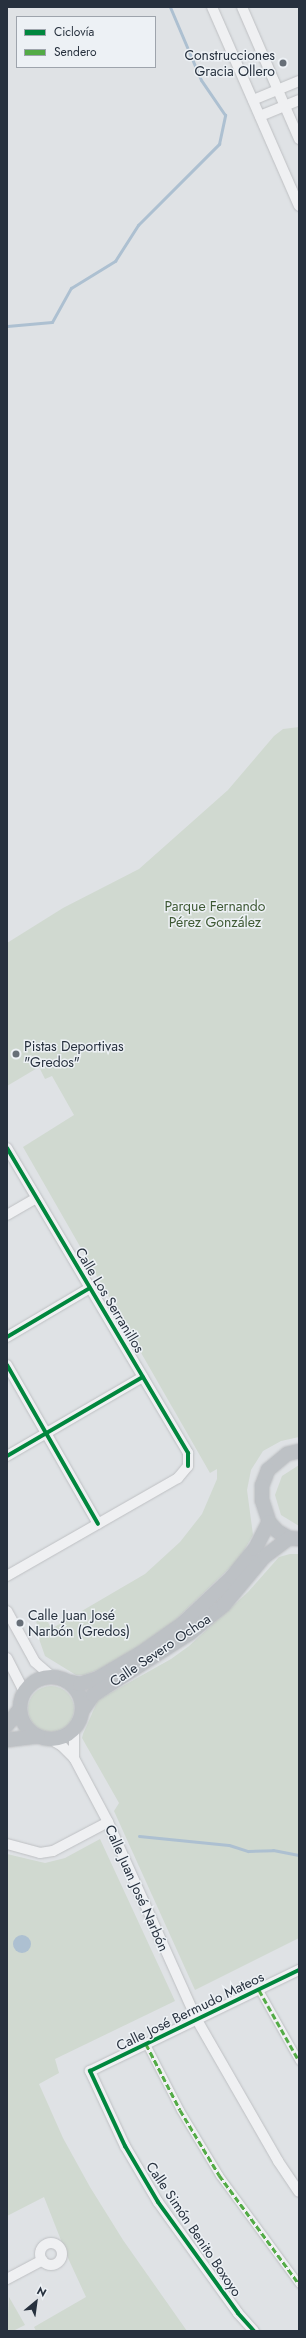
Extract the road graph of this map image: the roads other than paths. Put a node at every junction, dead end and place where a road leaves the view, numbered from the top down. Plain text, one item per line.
1 (212, 7) edge
2 (242, 7) edge
3 (299, 81) edge
4 (278, 91) junction
5 (253, 100) junction
6 (299, 100) edge
7 (284, 107) junction
8 (260, 116) junction
9 (299, 139) edge
10 (299, 206) edge
11 (7, 1148) edge
12 (36, 1198) junction
13 (7, 1215) edge
14 (90, 1288) junction
15 (7, 1336) edge
16 (7, 1365) edge
17 (143, 1377) junction
18 (46, 1433) junction
19 (299, 1450) edge
20 (7, 1456) edge
21 (269, 1522) junction
22 (98, 1524) junction
23 (294, 1538) edge
24 (7, 1576) edge
25 (7, 1611) edge
26 (7, 1658) edge
27 (52, 1677) junction
28 (66, 1681) junction
29 (24, 1692) junction
30 (19, 1710) junction
31 (82, 1711) junction
32 (7, 1725) edge
33 (74, 1728) junction
34 (44, 1738) junction
35 (7, 1740) edge
36 (74, 1758) junction
37 (108, 1822) junction
38 (7, 1844) edge
39 (299, 1970) edge
40 (259, 1990) junction
41 (197, 2020) junction
42 (146, 2044) junction
43 (299, 2061) edge
44 (90, 2071) joint
45 (299, 2192) edge
46 (42, 2260) dead end
47 (7, 2279) edge
48 (299, 2284) edge
49 (254, 2331) edge

1 - 5 street
2 - 4 street
3 - 4 street
4 - 5 street
4 - 7 street
5 - 8 street
6 - 7 street
7 - 8 street
7 - 9 street
8 - 10 street
11 - 12 street, Calle Los Serranillos
12 - 13 street
12 - 14 street, Calle Los Serranillos
14 - 15 street
14 - 17 street, Calle Los Serranillos
16 - 18 street
17 - 18 street
17 - 22 street, Calle Los Serranillos
18 - 20 street
18 - 22 street
19 - 21 main road
21 - 23 main road
21 - 28 main road, Calle Severo Ochoa
22 - 24 street
23 - 31 main road, Calle Severo Ochoa
25 - 27 street
26 - 29 street
27 - 28 main road
27 - 29 main road
28 - 31 main road
29 - 30 main road
30 - 32 main road
30 - 34 main road
31 - 33 main road
33 - 34 main road
33 - 36 street, Calle Juan José Narbón
34 - 35 main road
34 - 36 street, Calle Juan José Narbón
36 - 37 street, Calle Juan José Narbón
37 - 38 street
37 - 41 street, Calle Juan José Narbón
39 - 40 street, Calle José Bermudo Mateos
40 - 41 street, Calle José Bermudo Mateos
40 - 43 street
41 - 42 street, Calle José Bermudo Mateos
41 - 45 street, Calle Juan José Narbón
42 - 44 street, Calle José Bermudo Mateos
42 - 48 street
44 - 49 street, Calle Simón Benito Boxoyo
46 - 47 street

